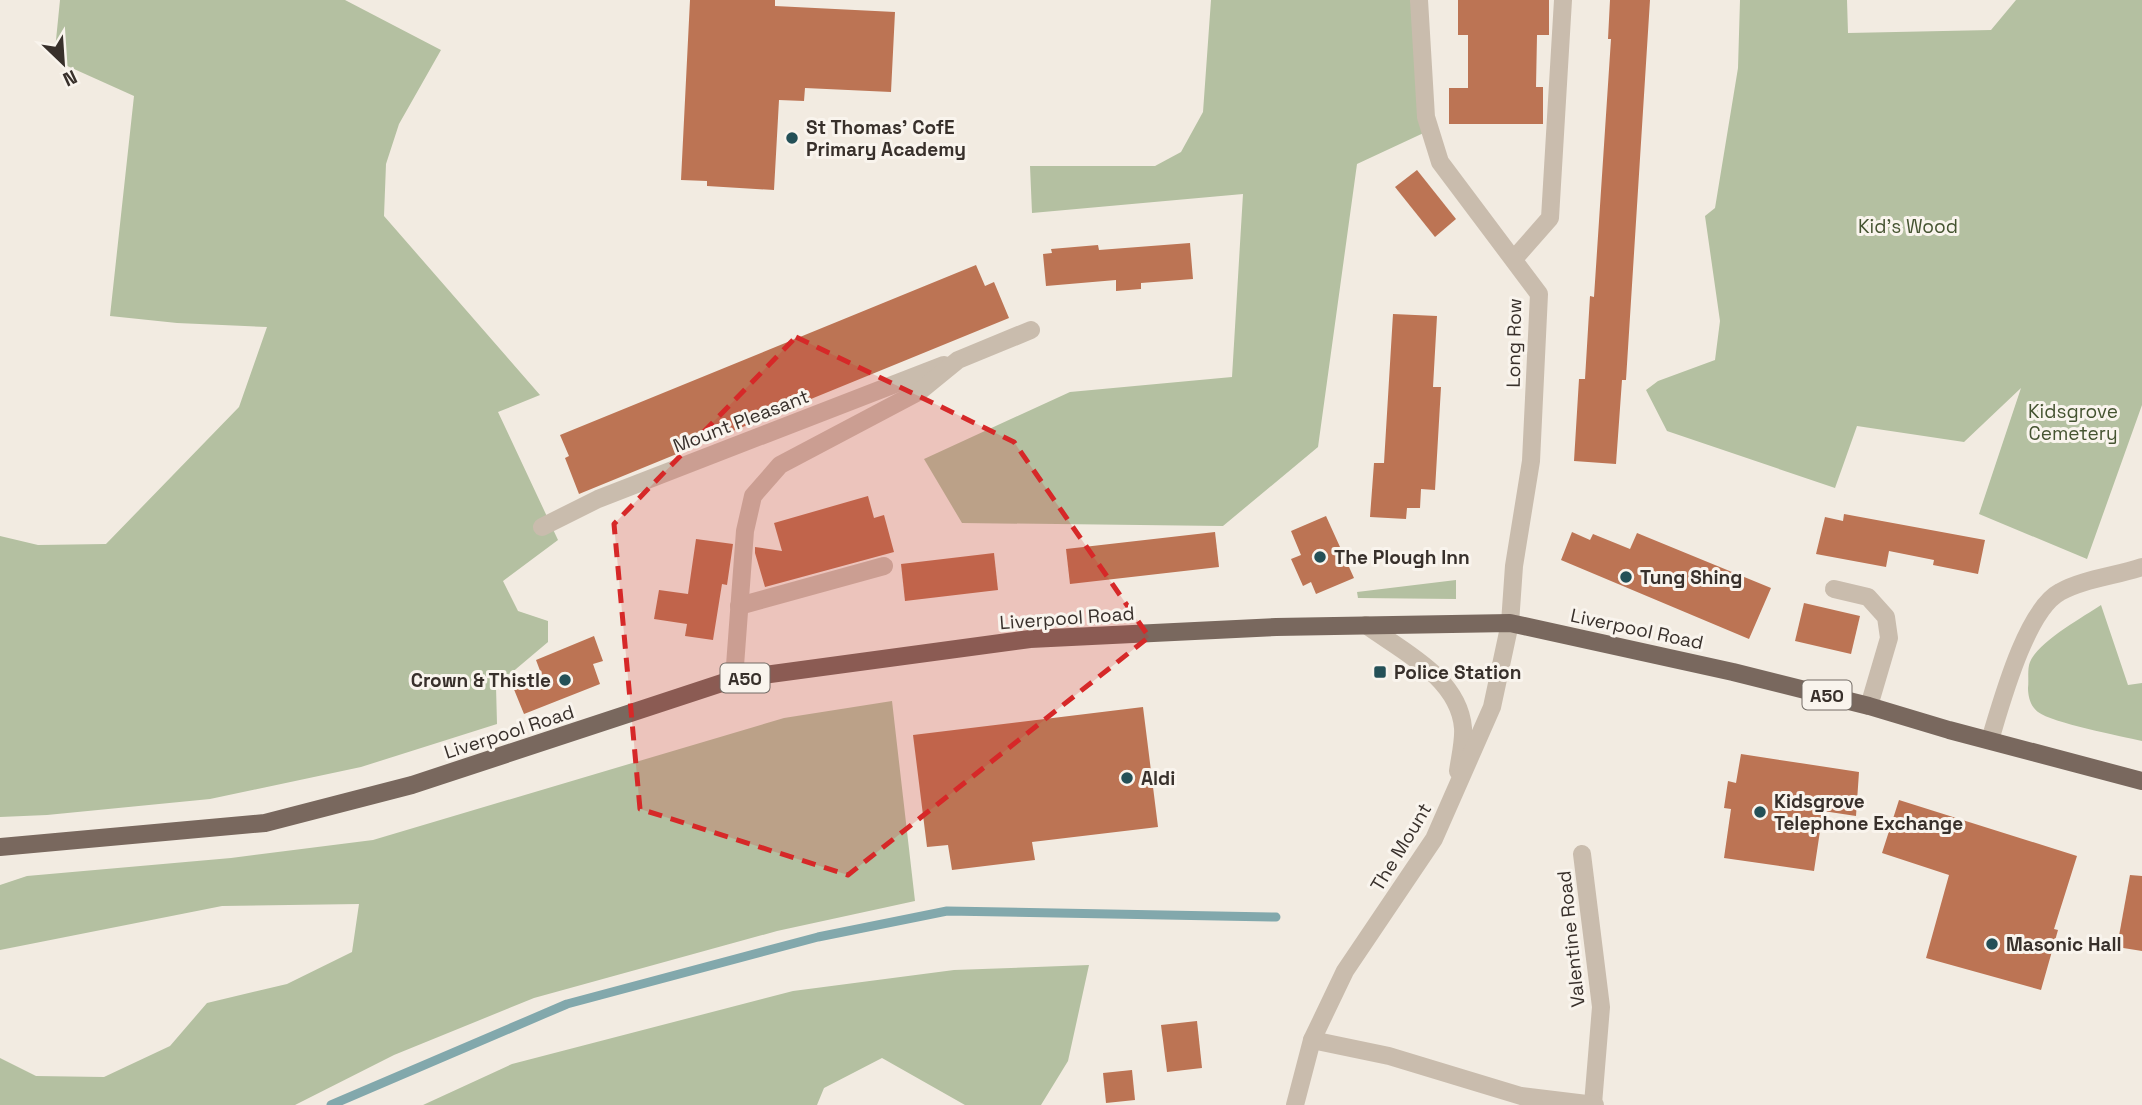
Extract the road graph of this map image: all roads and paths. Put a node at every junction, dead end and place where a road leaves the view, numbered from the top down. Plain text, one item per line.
1 (1419, 0) edge
2 (1563, 0) edge
3 (1514, 259) junction
4 (1031, 330) dead end
5 (958, 360) junction
6 (542, 527) dead end
7 (884, 566) dead end
8 (2142, 567) edge
9 (1834, 589) dead end
10 (739, 606) junction
11 (1510, 623) junction
12 (1366, 625) junction
13 (734, 679) junction
14 (1869, 706) junction
15 (1990, 740) junction
16 (2142, 781) edge
17 (1456, 792) junction
18 (0, 847) edge
19 (1582, 854) dead end
20 (1312, 1040) junction
21 (1594, 1104) edge
22 (1295, 1105) edge

1 - 3 street, Long Row
2 - 3 street
3 - 11 street, Long Row
4 - 5 street, Mount Pleasant
5 - 6 street, Mount Pleasant
5 - 10 street, Mount Pleasant
7 - 10 street
8 - 15 street
9 - 14 street
10 - 13 street, Mount Pleasant
11 - 12 main road, Liverpool Road / A50
11 - 14 main road, Liverpool Road / A50
11 - 17 street, The Mount
12 - 13 main road, Liverpool Road / A50
12 - 17 street
13 - 18 main road, Liverpool Road / A50
14 - 15 main road, Liverpool Road / A50
15 - 16 main road, Liverpool Road / A50
17 - 20 street, The Mount
19 - 21 street, Valentine Road
20 - 21 street
20 - 22 street, The Mount

